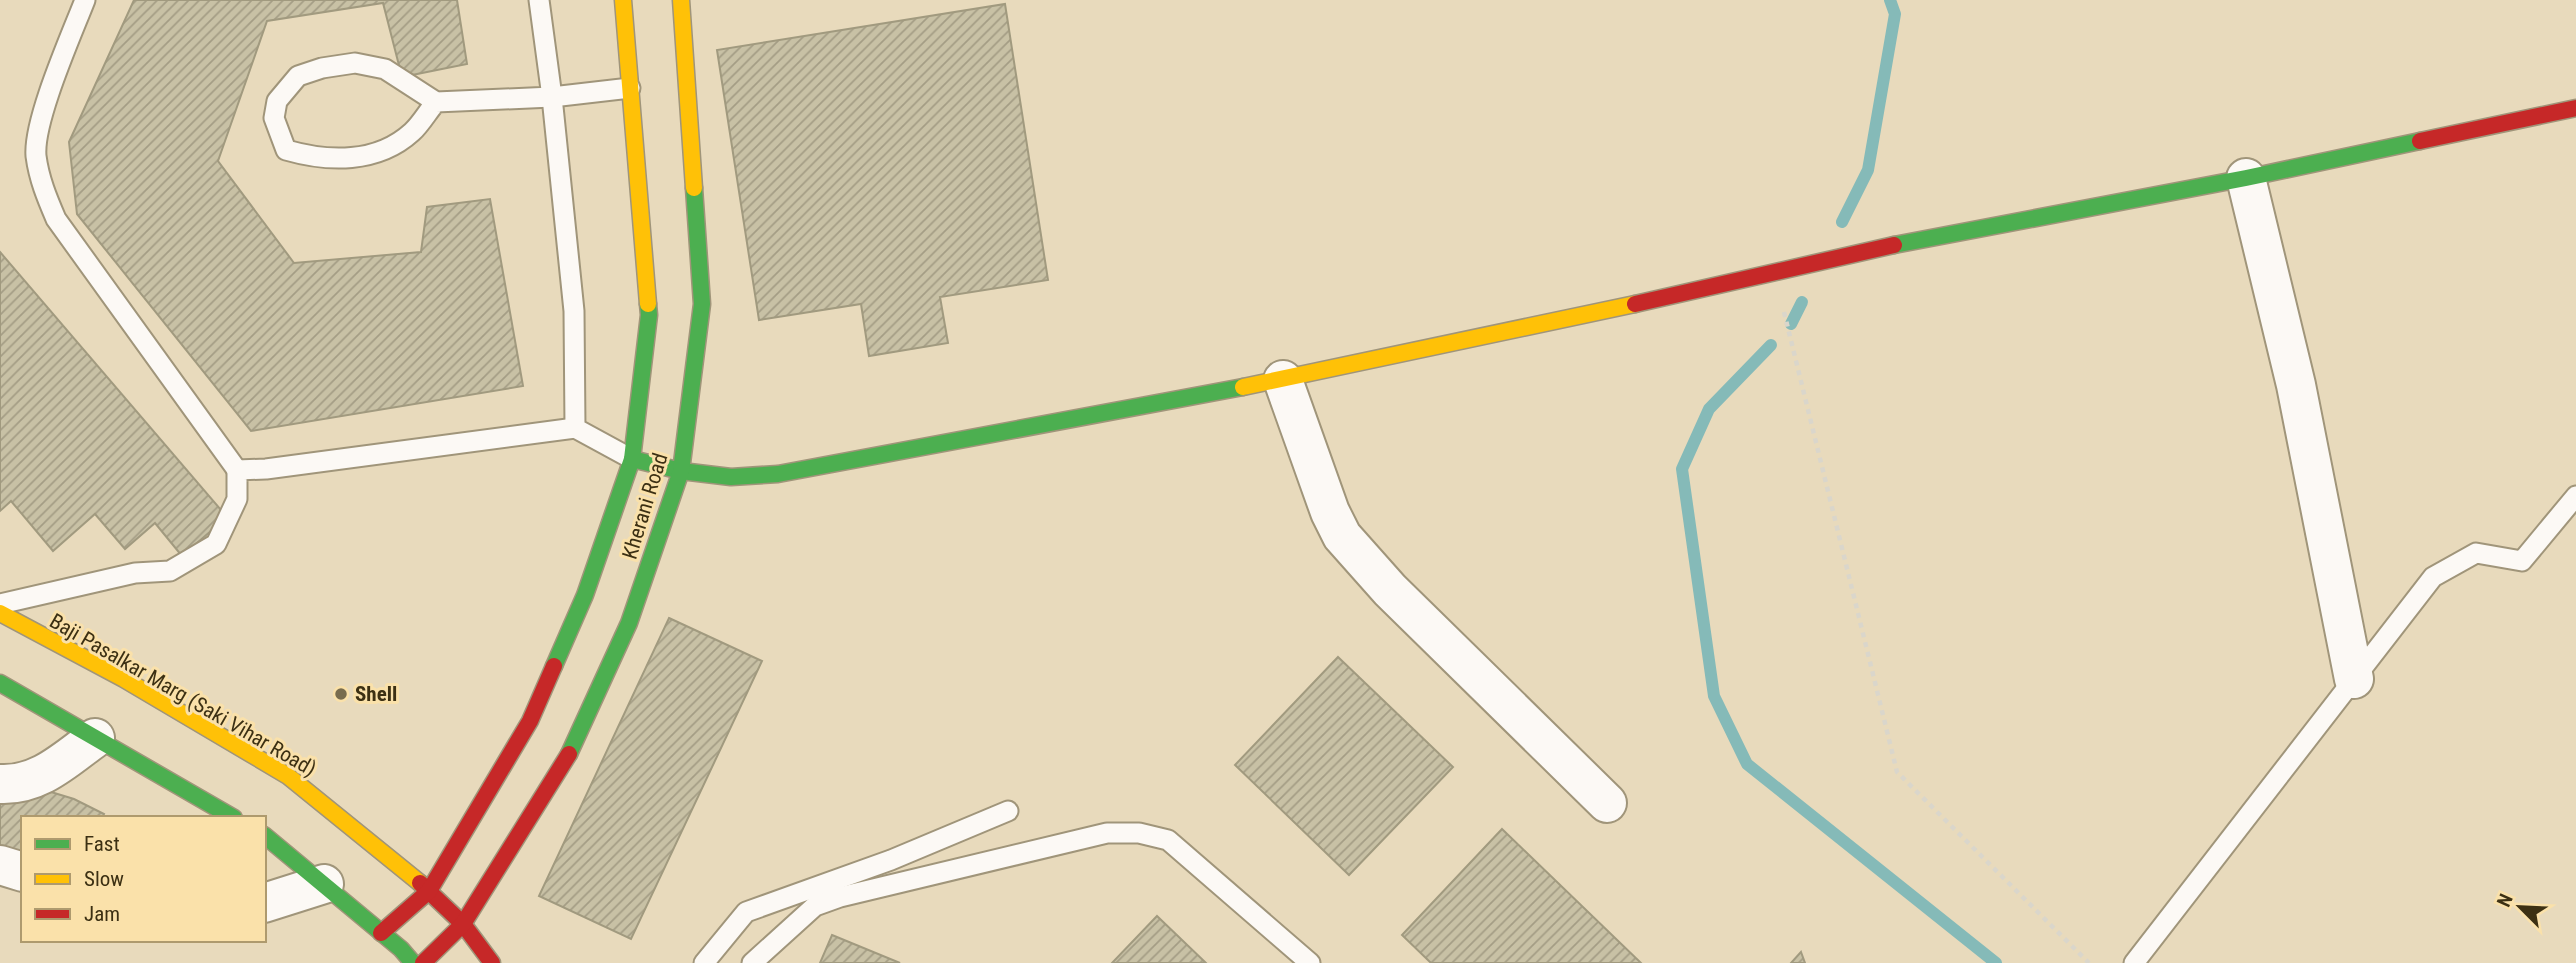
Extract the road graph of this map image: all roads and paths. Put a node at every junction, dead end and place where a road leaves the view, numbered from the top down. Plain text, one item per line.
1 (85, 0) edge
2 (538, 0) edge
3 (623, 0) edge
4 (681, 0) edge
5 (630, 88) junction
6 (552, 97) junction
7 (436, 102) junction
8 (2576, 108) edge
9 (2246, 178) junction
10 (1774, 274) junction
11 (1283, 380) junction
12 (575, 428) junction
13 (632, 459) junction
14 (237, 470) junction
15 (681, 471) junction
16 (2576, 496) edge
17 (0, 604) edge
18 (0, 613) edge
19 (2354, 679) junction
20 (0, 683) edge
21 (95, 738) junction
22 (0, 784) edge
23 (1607, 803) dead end
24 (1008, 811) dead end
25 (231, 816) edge
26 (266, 837) edge
27 (0, 865) edge
28 (21, 871) edge
29 (324, 884) junction
30 (429, 891) junction
31 (266, 902) edge
32 (463, 924) junction
33 (381, 933) junction
34 (413, 963) edge
35 (423, 963) edge
36 (492, 963) edge
37 (704, 963) edge
38 (752, 963) edge
39 (1310, 963) edge
40 (2089, 963) edge
41 (2134, 963) edge

1 - 14 lane
2 - 6 lane
3 - 5 main road, Kherani Road
4 - 15 main road, Kherani Road
5 - 6 lane
5 - 13 main road, Kherani Road
6 - 7 lane
6 - 12 lane
7 - 7 lane
8 - 9 main road
9 - 10 main road
9 - 19 street
10 - 11 main road
10 - 40 path
11 - 15 main road
11 - 23 street
12 - 13 lane
12 - 14 lane
13 - 15 main road
13 - 30 main road, Kherani Road
14 - 17 lane
15 - 32 main road, Kherani Road
16 - 19 lane
18 - 30 main road, Baji Pasalkar Marg (Saki Vihar Road)
19 - 41 lane
20 - 21 main road
21 - 22 street
21 - 25 main road
24 - 37 lane
26 - 29 main road
27 - 28 street
29 - 31 street
29 - 33 main road
30 - 32 main road, Baji Pasalkar Marg (Saki Vihar Road)
30 - 33 main road, Kherani Road
32 - 35 main road, Kherani Road
32 - 36 main road, Baji Pasalkar Marg (Saki Vihar Road)
33 - 34 main road
38 - 39 lane

